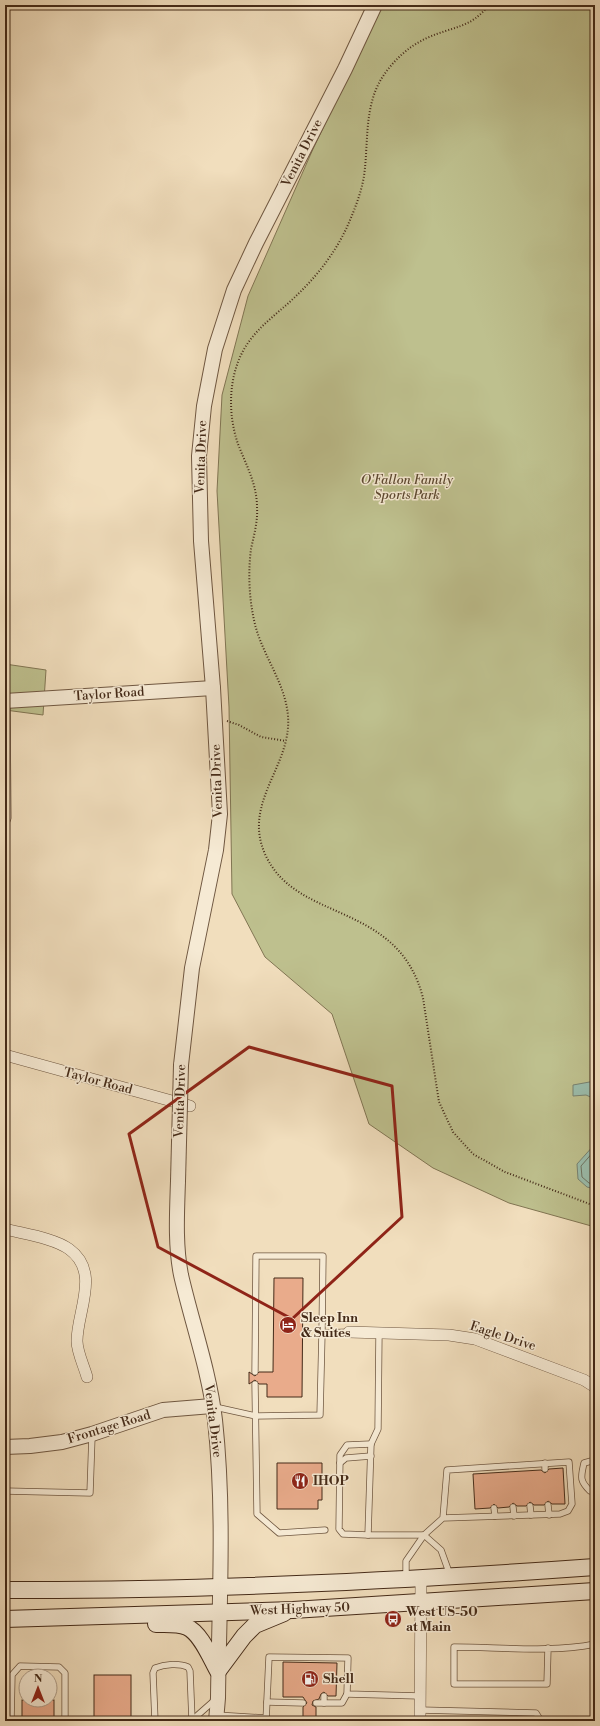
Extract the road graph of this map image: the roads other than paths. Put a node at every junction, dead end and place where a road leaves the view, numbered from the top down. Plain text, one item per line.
1 (375, 5) edge
2 (213, 688) junction
3 (6, 701) edge
4 (6, 745) edge
5 (5, 826) edge
6 (5, 1055) edge
7 (190, 1106) dead end
8 (5, 1229) edge
9 (349, 1332) joint
10 (322, 1333) junction
11 (380, 1333) junction
12 (255, 1372) dead end
13 (87, 1377) dead end
14 (255, 1384) dead end
15 (595, 1387) edge
16 (212, 1406) junction
17 (256, 1416) junction
18 (92, 1434) junction
19 (371, 1444) junction
20 (5, 1447) edge
21 (371, 1456) junction
22 (595, 1460) edge
23 (340, 1463) junction
24 (581, 1475) junction
25 (570, 1476) junction
26 (5, 1491) edge
27 (595, 1491) edge
28 (548, 1505) dead end
29 (530, 1506) dead end
30 (513, 1507) dead end
31 (494, 1508) dead end
32 (549, 1514) junction
33 (530, 1515) junction
34 (495, 1516) junction
35 (514, 1516) junction
36 (443, 1518) junction
37 (325, 1530) dead end
38 (368, 1535) junction
39 (424, 1535) junction
40 (595, 1567) edge
41 (451, 1577) junction
42 (413, 1580) junction
43 (220, 1586) junction
44 (5, 1590) edge
45 (595, 1591) edge
46 (420, 1603) junction
47 (293, 1610) junction
48 (220, 1612) junction
49 (94, 1617) junction
50 (5, 1619) edge
51 (21, 1619) junction
52 (5, 1626) edge
53 (595, 1644) edge
54 (548, 1648) junction
55 (218, 1671) junction
56 (347, 1694) junction
57 (324, 1696) dead end
58 (420, 1696) junction
59 (218, 1698) junction
60 (300, 1701) dead end
61 (267, 1702) junction
62 (316, 1703) dead end
63 (324, 1704) junction
64 (420, 1716) edge
65 (216, 1718) edge
66 (191, 1720) edge
67 (266, 1720) edge
68 (11, 1721) edge
69 (65, 1721) edge
70 (155, 1721) edge
71 (541, 1721) edge

1 - 2 street, Venita Drive
2 - 3 street, Taylor Road
2 - 16 street, Venita Drive, bridge
3 - 4 lane
4 - 5 lane
6 - 7 street, Taylor Road
8 - 13 street
9 - 10 lane
9 - 11 street, Eagle Drive
10 - 12 lane
10 - 17 lane
11 - 15 street, Eagle Drive
11 - 19 lane
14 - 17 lane
16 - 17 lane
16 - 18 street, Frontage Road
16 - 43 street, Venita Drive
17 - 37 lane
18 - 20 street, Frontage Road
18 - 26 lane
19 - 21 lane
19 - 23 lane
21 - 23 lane
21 - 38 lane
22 - 24 lane
23 - 38 lane
24 - 25 lane
24 - 27 lane
25 - 32 lane
25 - 36 lane
28 - 32 lane
29 - 33 lane
30 - 35 lane
31 - 34 lane
32 - 33 lane
33 - 35 lane
34 - 35 lane
34 - 36 lane
36 - 39 lane
38 - 39 lane
39 - 41 lane
39 - 42 lane
40 - 41 main road, West Highway 50
41 - 42 main road, West Highway 50
42 - 43 main road, West Highway 50
42 - 46 street
43 - 44 main road, West Highway 50
43 - 48 street, Venita Drive
45 - 46 main road, West Highway 50
46 - 47 main road, West Highway 50
46 - 58 street
47 - 48 main road, West Highway 50
47 - 55 main road
48 - 49 main road, West Highway 50
48 - 55 street, Venita Drive
49 - 51 main road, West Highway 50
49 - 55 main road
50 - 51 main road, West Highway 50
51 - 52 main road
53 - 54 lane
54 - 54 lane
55 - 59 street, Venita Drive
56 - 58 lane
56 - 61 lane
56 - 63 lane
57 - 63 lane
58 - 64 street
59 - 65 street, Venita Drive
59 - 66 lane
60 - 61 lane
61 - 67 lane
62 - 63 lane
64 - 71 lane
65 - 67 lane
66 - 70 lane
68 - 69 lane

